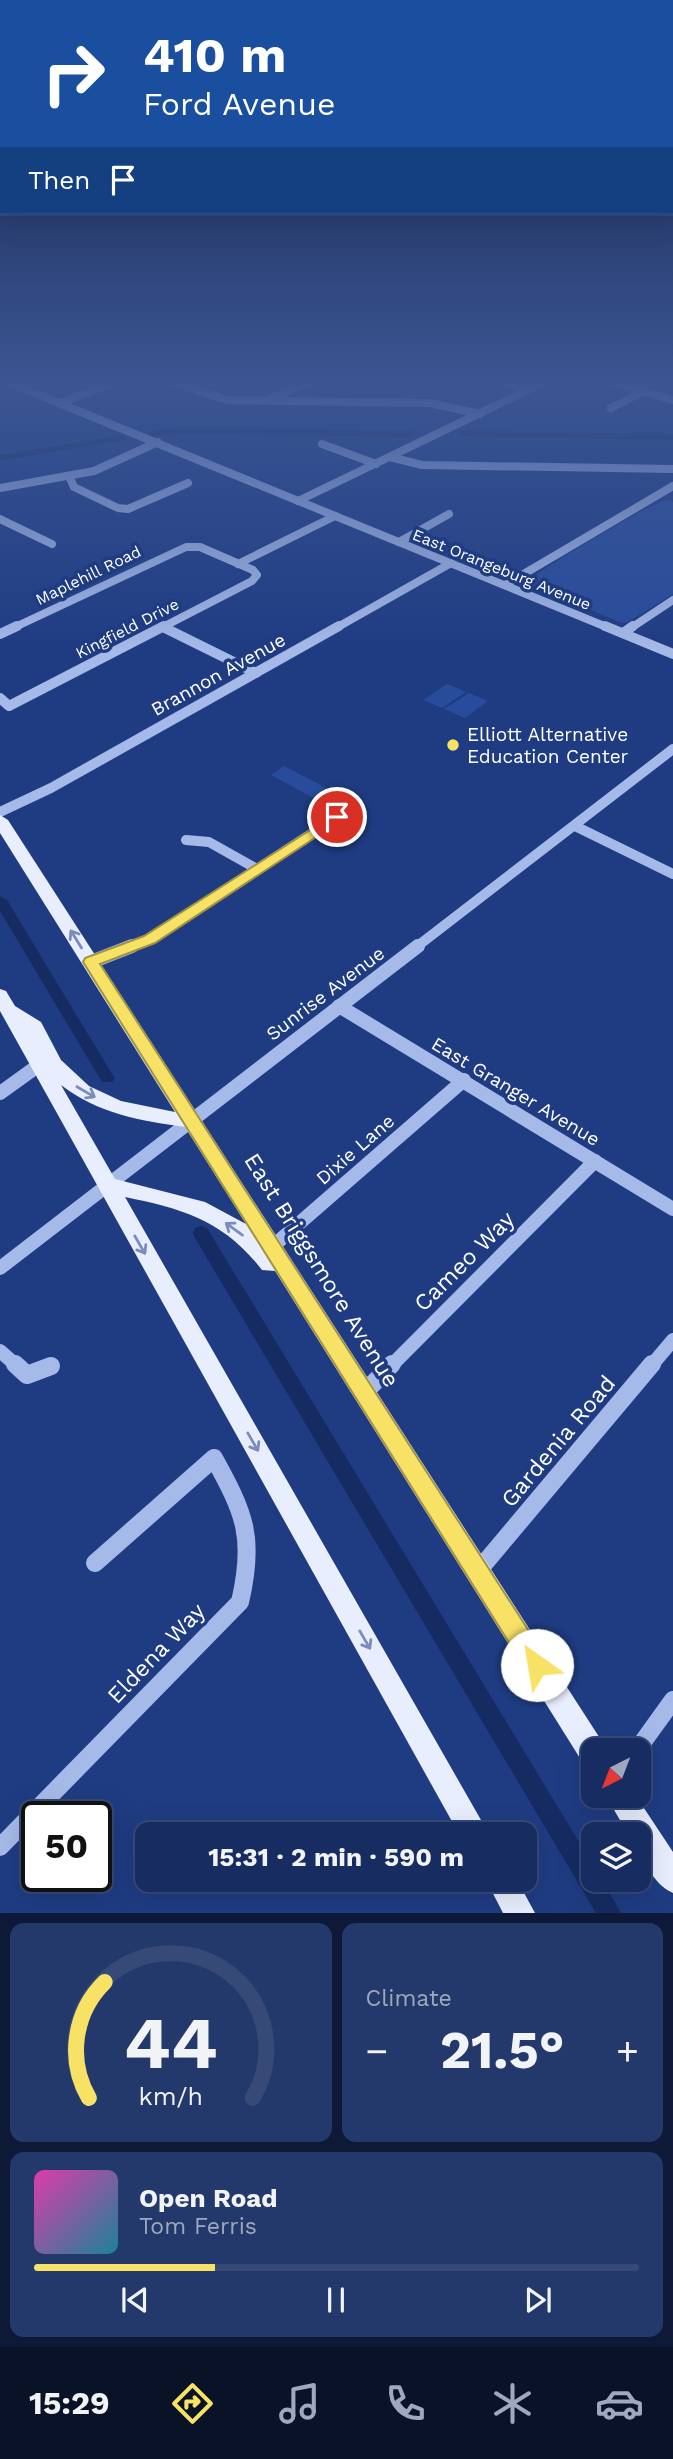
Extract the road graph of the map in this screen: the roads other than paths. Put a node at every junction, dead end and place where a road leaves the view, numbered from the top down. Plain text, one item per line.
1 (85, 472) edge
2 (230, 472) edge
3 (359, 472) edge
4 (69, 476) junction
5 (188, 483) dead end
6 (673, 486) edge
7 (0, 488) edge
8 (662, 493) junction
9 (673, 497) edge
10 (299, 501) junction
11 (449, 514) dead end
12 (335, 516) junction
13 (0, 519) edge
14 (399, 542) junction
15 (52, 544) dead end
16 (451, 563) junction
17 (239, 564) junction
18 (505, 585) junction
19 (673, 600) edge
20 (163, 627) junction
21 (623, 633) junction
22 (0, 634) edge
23 (673, 654) edge
24 (256, 673) junction
25 (0, 698) edge
26 (673, 749) edge
27 (0, 812) edge
28 (337, 817) dead end
29 (0, 820) edge
30 (575, 826) junction
31 (186, 841) dead end
32 (257, 869) junction
33 (673, 874) edge
34 (91, 962) junction
35 (4, 1002) edge
36 (339, 1006) junction
37 (39, 1065) junction
38 (464, 1080) junction
39 (0, 1093) edge
40 (191, 1121) junction
41 (595, 1161) junction
42 (106, 1185) junction
43 (673, 1209) edge
44 (272, 1247) junction
45 (0, 1268) edge
46 (314, 1314) junction
47 (673, 1340) edge
48 (0, 1351) edge
49 (51, 1366) dead end
50 (365, 1393) junction
51 (95, 1563) dead end
52 (478, 1571) junction
53 (673, 1700) edge
54 (584, 1738) edge
55 (646, 1738) edge
56 (628, 1808) edge
57 (468, 1822) edge
58 (0, 1847) edge
59 (673, 1878) edge
60 (508, 1892) edge
61 (520, 1913) edge

1 - 4 street
2 - 10 street, East Orangeburg Avenue
3 - 10 street
4 - 5 street
4 - 7 street
6 - 8 street
8 - 9 street
8 - 18 street
10 - 12 street, East Orangeburg Avenue
11 - 14 street
12 - 14 street, East Orangeburg Avenue
12 - 17 street
13 - 15 street
14 - 16 street, East Orangeburg Avenue
16 - 18 street, East Orangeburg Avenue
16 - 24 street, Brannon Avenue
17 - 20 street, Kingfield Drive
17 - 22 street, Maplehill Road
18 - 21 street, East Orangeburg Avenue
19 - 21 street
20 - 24 street
20 - 25 street, Kingfield Drive
21 - 23 street, East Orangeburg Avenue
24 - 27 street, Brannon Avenue
26 - 30 street, Sunrise Avenue
28 - 32 street
34 -> 29 main road, East Briggsmore Avenue
30 - 33 street
30 - 36 street, Sunrise Avenue
31 - 32 street
32 - 34 street
34 - 40 main road, East Briggsmore Avenue
35 - 37 main road
35 -> 40 main road
36 - 38 street, East Granger Avenue
36 - 40 street, Sunrise Avenue
37 - 39 street
37 - 42 main road
38 - 41 street, East Granger Avenue
38 - 44 street, Dixie Lane
40 - 42 street, Sunrise Avenue
40 - 44 main road, East Briggsmore Avenue
41 - 43 street, East Granger Avenue
41 - 50 street, Cameo Way
42 - 45 street, Sunrise Avenue
46 -> 42 main road
42 -> 57 main road
44 - 46 main road, East Briggsmore Avenue
46 - 50 main road, East Briggsmore Avenue
47 - 52 street, Gardenia Road
48 - 49 street
50 - 52 main road, East Briggsmore Avenue
51 - 58 street, Eldena Way
52 - 54 main road, East Briggsmore Avenue
53 - 55 street
56 - 59 main road
60 - 61 main road

